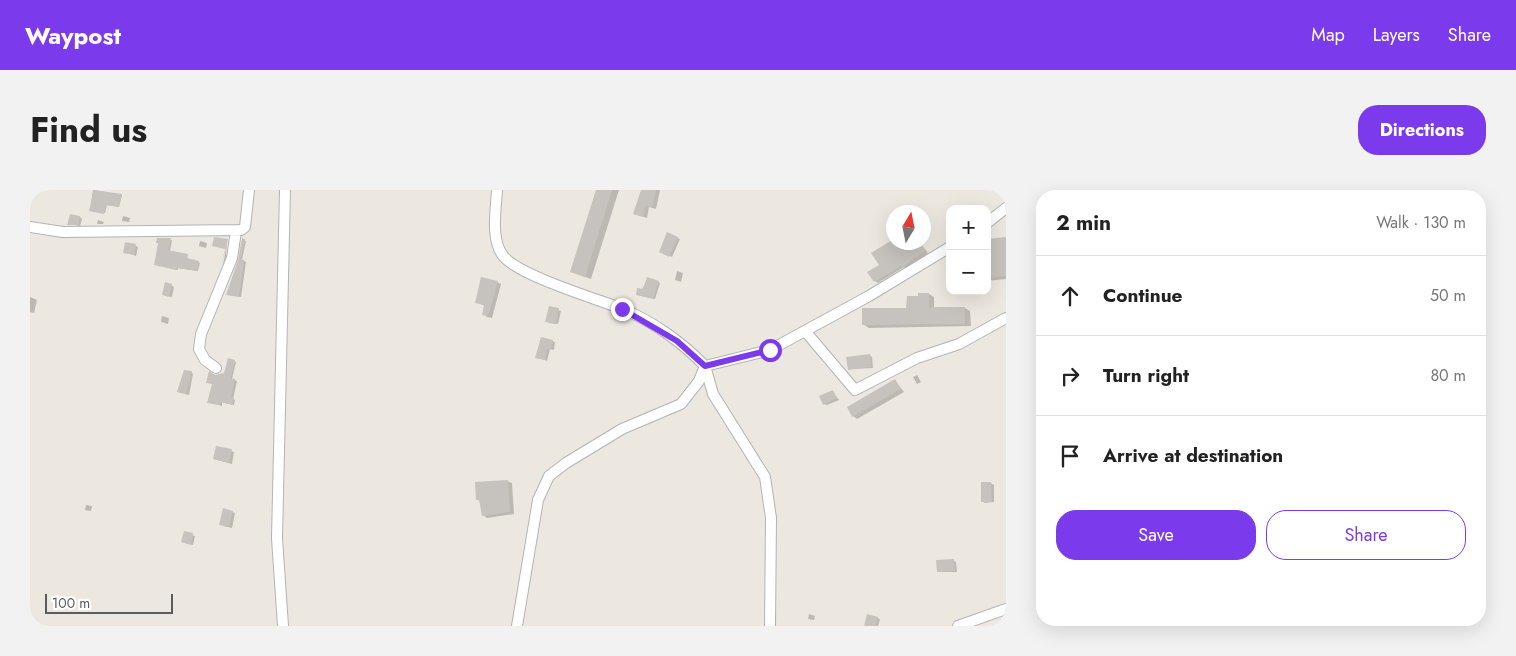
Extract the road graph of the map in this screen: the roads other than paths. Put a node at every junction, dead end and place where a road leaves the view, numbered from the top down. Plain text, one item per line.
1 (249, 190) edge
2 (286, 190) edge
3 (497, 190) edge
4 (1006, 208) edge
5 (991, 220) edge
6 (30, 227) edge
7 (236, 231) junction
8 (946, 249) edge
9 (1006, 318) edge
10 (806, 331) junction
11 (705, 366) junction
12 (216, 368) dead end
13 (1006, 609) edge
14 (283, 626) edge
15 (517, 626) edge
16 (770, 626) edge
17 (958, 626) edge

1 - 7 street
2 - 14 street
3 - 11 street
4 - 5 street
6 - 7 street
7 - 12 street
8 - 10 street
9 - 10 street
10 - 11 street
11 - 15 street
11 - 16 street
13 - 17 street

